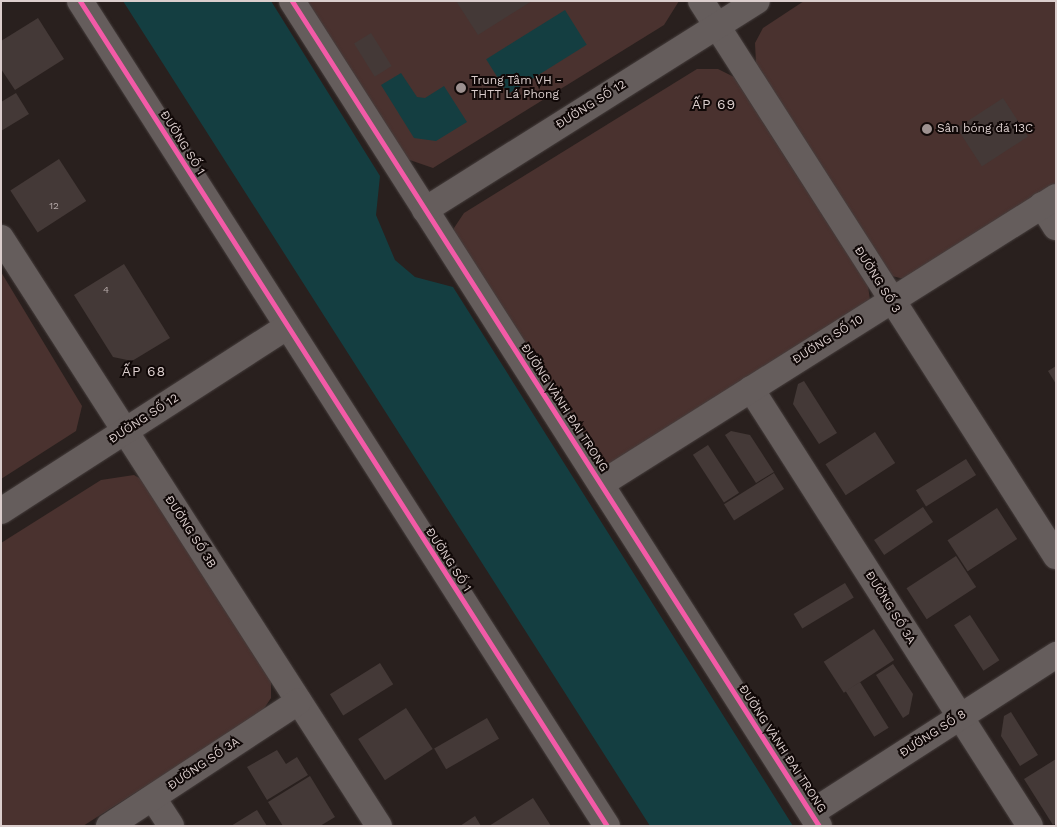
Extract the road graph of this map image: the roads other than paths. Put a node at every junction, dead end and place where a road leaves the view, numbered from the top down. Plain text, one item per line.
1 (80, 1) edge
2 (292, 1) edge
3 (701, 1) edge
4 (757, 1) edge
5 (717, 26) junction
6 (1049, 201) edge
7 (425, 210) junction
8 (1056, 227) edge
9 (1, 238) edge
10 (890, 301) junction
11 (286, 327) junction
12 (750, 388) junction
13 (125, 431) junction
14 (601, 484) junction
15 (1, 510) edge
16 (1056, 556) edge
17 (1056, 655) edge
18 (299, 701) junction
19 (959, 717) junction
20 (153, 798) junction
21 (815, 819) edge
22 (109, 826) edge
23 (171, 826) edge
24 (379, 826) edge
25 (607, 826) edge
26 (1030, 826) edge

1 - 11 street, ĐƯỜNG SỐ 1
2 - 7 street, ĐƯỜNG VÀNH ĐAI TRONG
3 - 5 street, ĐƯỜNG SỐ 3
4 - 5 street, ĐƯỜNG SỐ 12
5 - 7 street, ĐƯỜNG SỐ 12
5 - 10 street, ĐƯỜNG SỐ 3
6 - 8 street
6 - 10 street, ĐƯỜNG SỐ 10
7 - 14 street, ĐƯỜNG VÀNH ĐAI TRONG
9 - 13 street, ĐƯỜNG SỐ 3B
10 - 12 street, ĐƯỜNG SỐ 10
10 - 16 street, ĐƯỜNG SỐ 3
11 - 13 street, ĐƯỜNG SỐ 12
11 - 25 street, ĐƯỜNG SỐ 1
12 - 14 street, ĐƯỜNG SỐ 10
12 - 19 street, ĐƯỜNG SỐ 3A
13 - 15 street, ĐƯỜNG SỐ 12
13 - 18 street, ĐƯỜNG SỐ 3B
14 - 21 street, ĐƯỜNG VÀNH ĐAI TRONG
17 - 19 street, ĐƯỜNG SỐ 8
18 - 20 street, ĐƯỜNG SỐ 3A
18 - 24 street, ĐƯỜNG SỐ 3B
19 - 21 street, ĐƯỜNG SỐ 8
19 - 26 street, ĐƯỜNG SỐ 3A
20 - 22 street, ĐƯỜNG SỐ 3A
20 - 23 street

